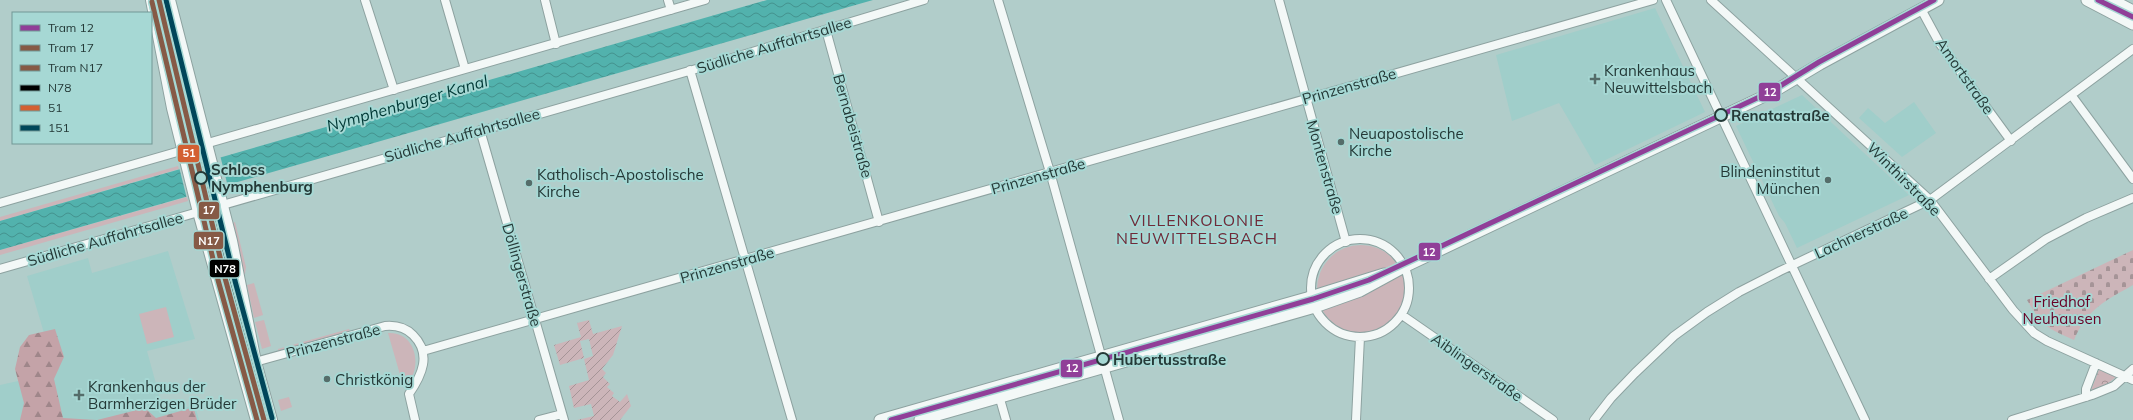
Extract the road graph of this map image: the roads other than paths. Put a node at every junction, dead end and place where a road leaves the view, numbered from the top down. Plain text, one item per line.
1 (152, 0) edge
2 (170, 0) edge
3 (365, 0) edge
4 (445, 0) edge
5 (545, 0) edge
6 (668, 0) edge
7 (706, 0) edge
8 (924, 0) edge
9 (998, 0) edge
10 (1278, 0) edge
11 (1653, 0) edge
12 (1666, 0) edge
13 (1711, 0) edge
14 (1938, 0) edge
15 (2087, 0) edge
16 (2112, 0) edge
17 (1921, 9) junction
18 (671, 10) junction
19 (2133, 11) edge
20 (2133, 24) edge
21 (826, 30) junction
22 (556, 44) junction
23 (2133, 49) edge
24 (465, 70) junction
25 (690, 70) junction
26 (1797, 78) junction
27 (394, 90) junction
28 (2072, 96) junction
29 (1306, 98) junction
30 (1722, 117) junction
31 (480, 130) junction
32 (2011, 141) junction
33 (207, 144) junction
34 (184, 150) junction
35 (1050, 172) junction
36 (2133, 179) edge
37 (2133, 198) edge
38 (1930, 200) junction
39 (0, 203) edge
40 (222, 206) junction
41 (199, 212) junction
42 (880, 222) junction
43 (1346, 242) junction
44 (744, 260) junction
45 (1791, 265) junction
46 (0, 269) edge
47 (1400, 269) junction
48 (1989, 279) junction
49 (1314, 302) junction
50 (1402, 315) junction
51 (535, 320) junction
52 (1360, 337) junction
53 (423, 352) junction
54 (1101, 356) junction
55 (255, 362) junction
56 (2096, 363) junction
57 (1104, 367) junction
58 (2133, 369) edge
59 (2125, 376) junction
60 (2133, 380) edge
61 (998, 392) junction
62 (2086, 397) junction
63 (563, 417) edge
64 (902, 417) edge
65 (257, 420) edge
66 (270, 420) edge
67 (415, 420) edge
68 (540, 420) edge
69 (792, 420) edge
70 (880, 420) edge
71 (920, 420) edge
72 (1006, 420) edge
73 (1119, 420) edge
74 (1356, 420) edge
75 (1553, 420) edge
76 (1594, 420) edge
77 (1865, 420) edge
78 (2012, 420) edge

1 - 34 main road
2 - 33 main road
3 - 27 street
4 - 24 street
5 - 22 street
6 - 18 street
7 - 18 street
8 - 21 street, Südliche Auffahrtsallee
9 - 35 street
10 - 29 street, Montenstraße
11 - 29 street, Prinzenstraße
12 - 30 street
13 - 26 street, Winthirstraße
14 - 17 main road
15 - 20 main road
16 - 19 main road
17 - 26 main road
17 - 32 street, Amortstraße
18 - 22 street
21 - 25 street, Südliche Auffahrtsallee
21 - 42 street, Bernabeistraße
22 - 24 street
23 - 28 street, Lachnerstraße
24 - 27 street
25 - 31 street, Südliche Auffahrtsallee
25 - 44 street
26 - 30 main road
26 - 38 street, Winthirstraße
27 - 33 street
28 - 32 street, Lachnerstraße
28 - 36 street
29 - 35 street, Prinzenstraße
29 - 43 street, Montenstraße
30 - 45 street
30 - 47 main road
31 - 40 street, Südliche Auffahrtsallee
31 - 51 street, Döllingerstraße
32 - 38 street, Lachnerstraße
33 - 34 street
33 - 40 main road
34 - 39 street
34 - 41 main road
35 - 42 street, Prinzenstraße
35 - 54 street
37 - 48 street
38 - 45 street, Lachnerstraße
38 - 48 street, Winthirstraße
40 - 41 street, Südliche Auffahrtsallee
40 - 55 main road
41 - 46 street, Südliche Auffahrtsallee
41 - 65 main road
42 - 44 street, Prinzenstraße
43 - 47 street
43 - 49 street
44 - 51 street, Prinzenstraße
44 - 69 street
45 - 76 street, Lachnerstraße
45 - 77 street
47 - 49 main road
47 - 50 street
48 - 56 street, Winthirstraße
49 - 52 street
49 - 54 main road
49 - 57 main road
50 - 52 street
50 - 75 street, Aiblingerstraße
51 - 53 street, Prinzenstraße
51 - 63 street, Döllingerstraße
52 - 74 street
53 - 55 street, Prinzenstraße
53 - 67 street
54 - 57 street
54 - 61 main road
55 - 66 main road
56 - 59 street, Winthirstraße
56 - 62 street
57 - 61 main road
57 - 73 street
58 - 59 street
59 - 60 street, Winthirstraße
59 - 62 street
61 - 64 main road
61 - 71 main road
61 - 72 street
62 - 78 street
63 - 68 street
64 - 70 main road

